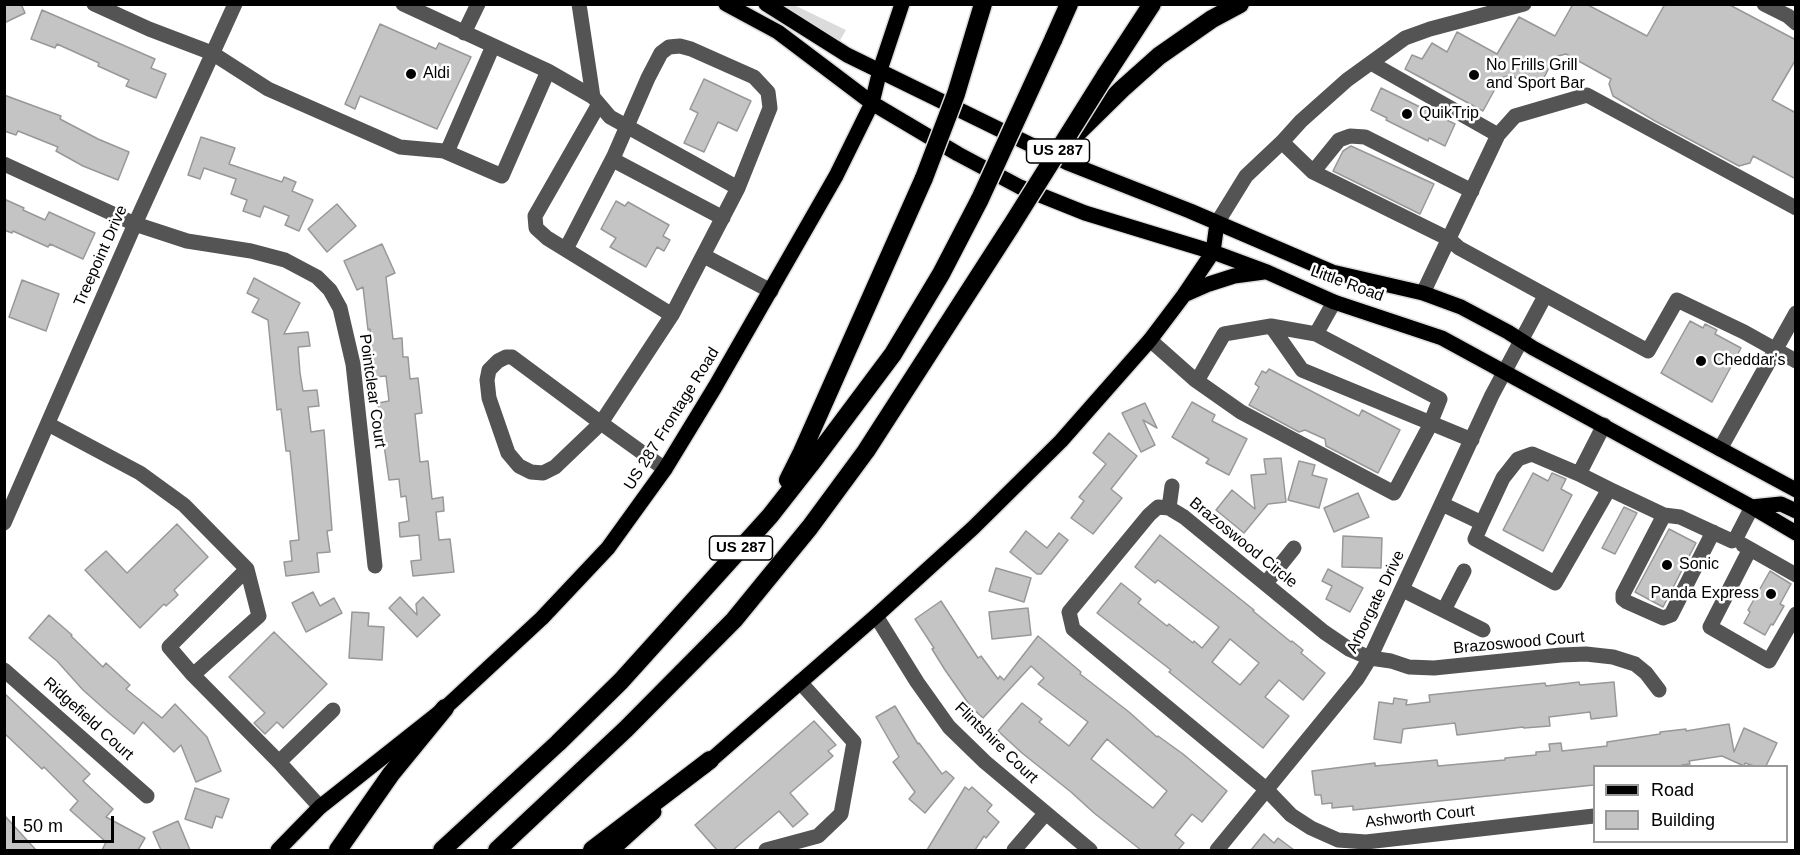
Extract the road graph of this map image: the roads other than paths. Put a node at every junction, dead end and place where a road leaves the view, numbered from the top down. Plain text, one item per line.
1 (94, 4) edge
2 (234, 4) edge
3 (403, 4) edge
4 (478, 4) edge
5 (579, 4) edge
6 (726, 4) edge
7 (766, 4) edge
8 (902, 4) edge
9 (983, 4) edge
10 (1069, 4) edge
11 (1152, 4) edge
12 (1240, 4) edge
13 (1524, 4) edge
14 (1764, 4) edge
15 (427, 9) edge
16 (1796, 23) edge
17 (464, 33) junction
18 (493, 46) junction
19 (212, 53) junction
20 (1371, 63) junction
21 (880, 70) junction
22 (548, 71) junction
23 (596, 100) junction
24 (872, 102) junction
25 (628, 126) junction
26 (1498, 135) junction
27 (1282, 142) junction
28 (447, 152) junction
29 (1056, 154) junction
30 (614, 156) junction
31 (4, 164) edge
32 (1313, 172) junction
33 (738, 188) junction
34 (1472, 191) junction
35 (1796, 208) edge
36 (723, 218) junction
37 (1216, 223) junction
38 (135, 224) junction
39 (1449, 239) junction
40 (566, 249) junction
41 (1213, 252) junction
42 (704, 256) junction
43 (1268, 272) junction
44 (771, 291) junction
45 (1423, 293) junction
46 (1184, 295) junction
47 (1545, 296) junction
48 (1334, 302) junction
49 (1796, 313) edge
50 (672, 315) junction
51 (1271, 326) junction
52 (1316, 334) junction
53 (1150, 340) junction
54 (1522, 341) junction
55 (1775, 350) junction
56 (1796, 362) edge
57 (1505, 371) junction
58 (1197, 381) junction
59 (601, 423) junction
60 (48, 424) junction
61 (1430, 424) junction
62 (1604, 425) junction
63 (1472, 441) junction
64 (1720, 449) junction
65 (665, 469) junction
66 (1579, 474) junction
67 (1172, 486) dead end
68 (1609, 489) junction
69 (1796, 490) edge
70 (1442, 504) junction
71 (1752, 507) junction
72 (1169, 508) junction
73 (1796, 511) edge
74 (1664, 515) junction
75 (770, 516) junction
76 (4, 523) edge
77 (1482, 523) junction
78 (1713, 532) junction
79 (1796, 533) edge
80 (1735, 540) junction
81 (1294, 548) dead end
82 (1750, 549) junction
83 (375, 566) dead end
84 (247, 569) junction
85 (1464, 571) dead end
86 (1796, 575) edge
87 (1266, 583) junction
88 (1403, 590) junction
89 (1444, 610) junction
90 (1796, 614) edge
91 (876, 616) junction
92 (1483, 630) dead end
93 (1370, 658) junction
94 (4, 670) edge
95 (194, 675) junction
96 (800, 682) junction
97 (1659, 690) dead end
98 (445, 708) junction
99 (333, 710) dead end
100 (710, 760) junction
101 (279, 762) junction
102 (1266, 789) junction
103 (147, 796) dead end
104 (320, 807) junction
105 (1045, 814) junction
106 (1593, 816) edge
107 (278, 850) edge
108 (338, 850) edge
109 (442, 850) edge
110 (497, 850) edge
111 (592, 850) edge
112 (612, 850) edge
113 (766, 850) edge
114 (1014, 850) edge
115 (1090, 850) edge
116 (1217, 850) edge

1 - 19 street
2 - 19 street, Treepoint Drive
3 - 15 street
4 - 17 street
5 - 23 street
6 - 24 main road, Little Road
7 - 21 main road, Little Road
8 - 21 main road, US 287 Frontage Road
9 - 75 highway, bridge
10 - 75 highway, US 287, bridge
11 - 29 highway, US 287, bridge
12 - 29 highway, bridge
13 - 20 street
14 - 16 street
15 - 17 street
17 - 18 street
18 - 22 street
18 - 28 street
19 - 28 street
19 - 38 street, Treepoint Drive
20 - 26 street
20 - 27 street
21 - 24 main road, US 287 Frontage Road
21 - 37 main road, Little Road
22 - 23 street
22 - 28 street
23 - 25 street
23 - 40 street
24 - 41 main road, Little Road
24 - 44 main road, US 287 Frontage Road
25 - 30 street
25 - 33 street
25 - 33 street
26 - 34 street
26 - 35 street
27 - 32 street
27 - 37 street
29 - 110 highway, US 287, bridge
30 - 36 street
30 - 40 street
31 - 38 street, Pointclear Court
32 - 34 street
32 - 39 street
33 - 36 street
34 - 39 street
36 - 42 street
37 - 41 main road
37 - 45 main road, Little Road
38 - 60 street, Treepoint Drive
38 - 83 street, Pointclear Court
39 - 45 street
39 - 47 street
40 - 50 street
41 - 43 main road, Little Road
41 - 46 main road
42 - 44 street
42 - 50 street
43 - 46 main road
43 - 48 main road, Little Road
44 - 65 main road, US 287 Frontage Road
45 - 54 main road, Little Road
46 - 53 main road
47 - 54 street, Arborgate Drive
47 - 55 street
48 - 52 street
48 - 57 main road, Little Road
49 - 55 street
50 - 59 street
51 - 52 street
51 - 58 street
51 - 61 street
52 - 61 street
53 - 58 street
53 - 91 main road
54 - 57 street, Arborgate Drive
54 - 64 main road, Little Road
55 - 56 street
55 - 64 street
57 - 62 main road, Little Road
57 - 63 street, Arborgate Drive
58 - 61 street
59 - 59 street
59 - 65 street
60 - 76 street, Treepoint Drive
60 - 84 street
61 - 63 street
62 - 66 street
62 - 71 main road, Little Road
63 - 70 street, Arborgate Drive
64 - 69 main road, Little Road
65 - 98 main road, US 287 Frontage Road
66 - 68 street
66 - 77 street
67 - 72 street
68 - 74 street
68 - 77 street
70 - 77 street
70 - 88 street, Arborgate Drive
71 - 73 main road
71 - 79 main road, Little Road
71 - 80 street
72 - 87 street, Brazoswood Circle
72 - 102 street, Brazoswood Circle
74 - 78 street
74 - 78 street
75 - 109 highway, US 287
78 - 80 street
80 - 82 street
81 - 87 street
82 - 86 street
82 - 90 street
84 - 95 street
84 - 95 street
85 - 89 street
87 - 93 street, Brazoswood Circle
88 - 89 street
88 - 93 street, Arborgate Drive
89 - 92 street
91 - 96 main road
91 - 105 street, Flintshire Court
93 - 97 street, Brazoswood Court
93 - 102 street, Arborgate Drive
94 - 103 street, Ridgefield Court
95 - 101 street
96 - 100 main road
96 - 113 street
98 - 104 main road, US 287 Frontage Road
98 - 108 highway
99 - 101 street
100 - 111 highway
100 - 112 main road
101 - 104 street
102 - 106 street, Ashworth Court
102 - 116 street, Arborgate Drive
104 - 107 main road, US 287 Frontage Road
105 - 114 street
105 - 115 street, Flintshire Court

